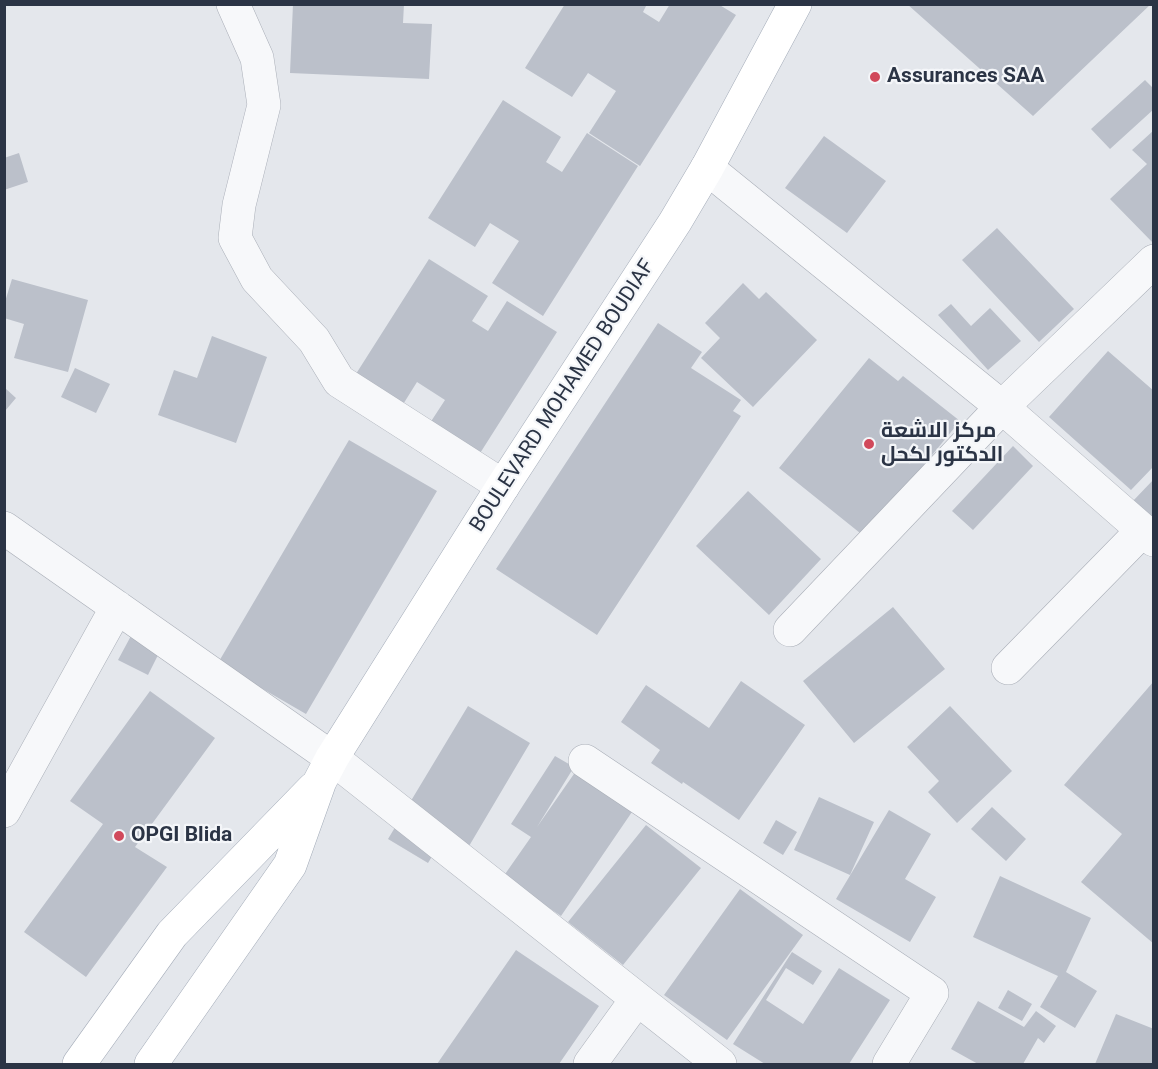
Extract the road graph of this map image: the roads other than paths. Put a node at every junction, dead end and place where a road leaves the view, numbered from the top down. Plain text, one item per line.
1 (233, 4) edge
2 (795, 4) edge
3 (707, 168) junction
4 (1154, 261) edge
5 (1002, 407) junction
6 (503, 486) junction
7 (4, 528) edge
8 (1148, 535) edge
9 (117, 607) junction
10 (790, 630) dead end
11 (1008, 668) dead end
12 (585, 762) dead end
13 (326, 770) junction
14 (4, 811) edge
15 (637, 999) junction
16 (79, 1065) edge
17 (151, 1065) edge
18 (590, 1065) edge
19 (720, 1065) edge
20 (889, 1065) edge

1 - 6 street
2 - 3 main road, BOULEVARD MOHAMED BOUDIAF
3 - 5 street
3 - 6 main road, BOULEVARD MOHAMED BOUDIAF
4 - 5 street
5 - 8 street
5 - 10 street
6 - 13 main road, BOULEVARD MOHAMED BOUDIAF
7 - 9 street
8 - 11 street
9 - 13 street
9 - 14 street
12 - 20 street
13 - 15 street
13 - 16 main road
13 - 17 main road
15 - 18 street
15 - 19 street

